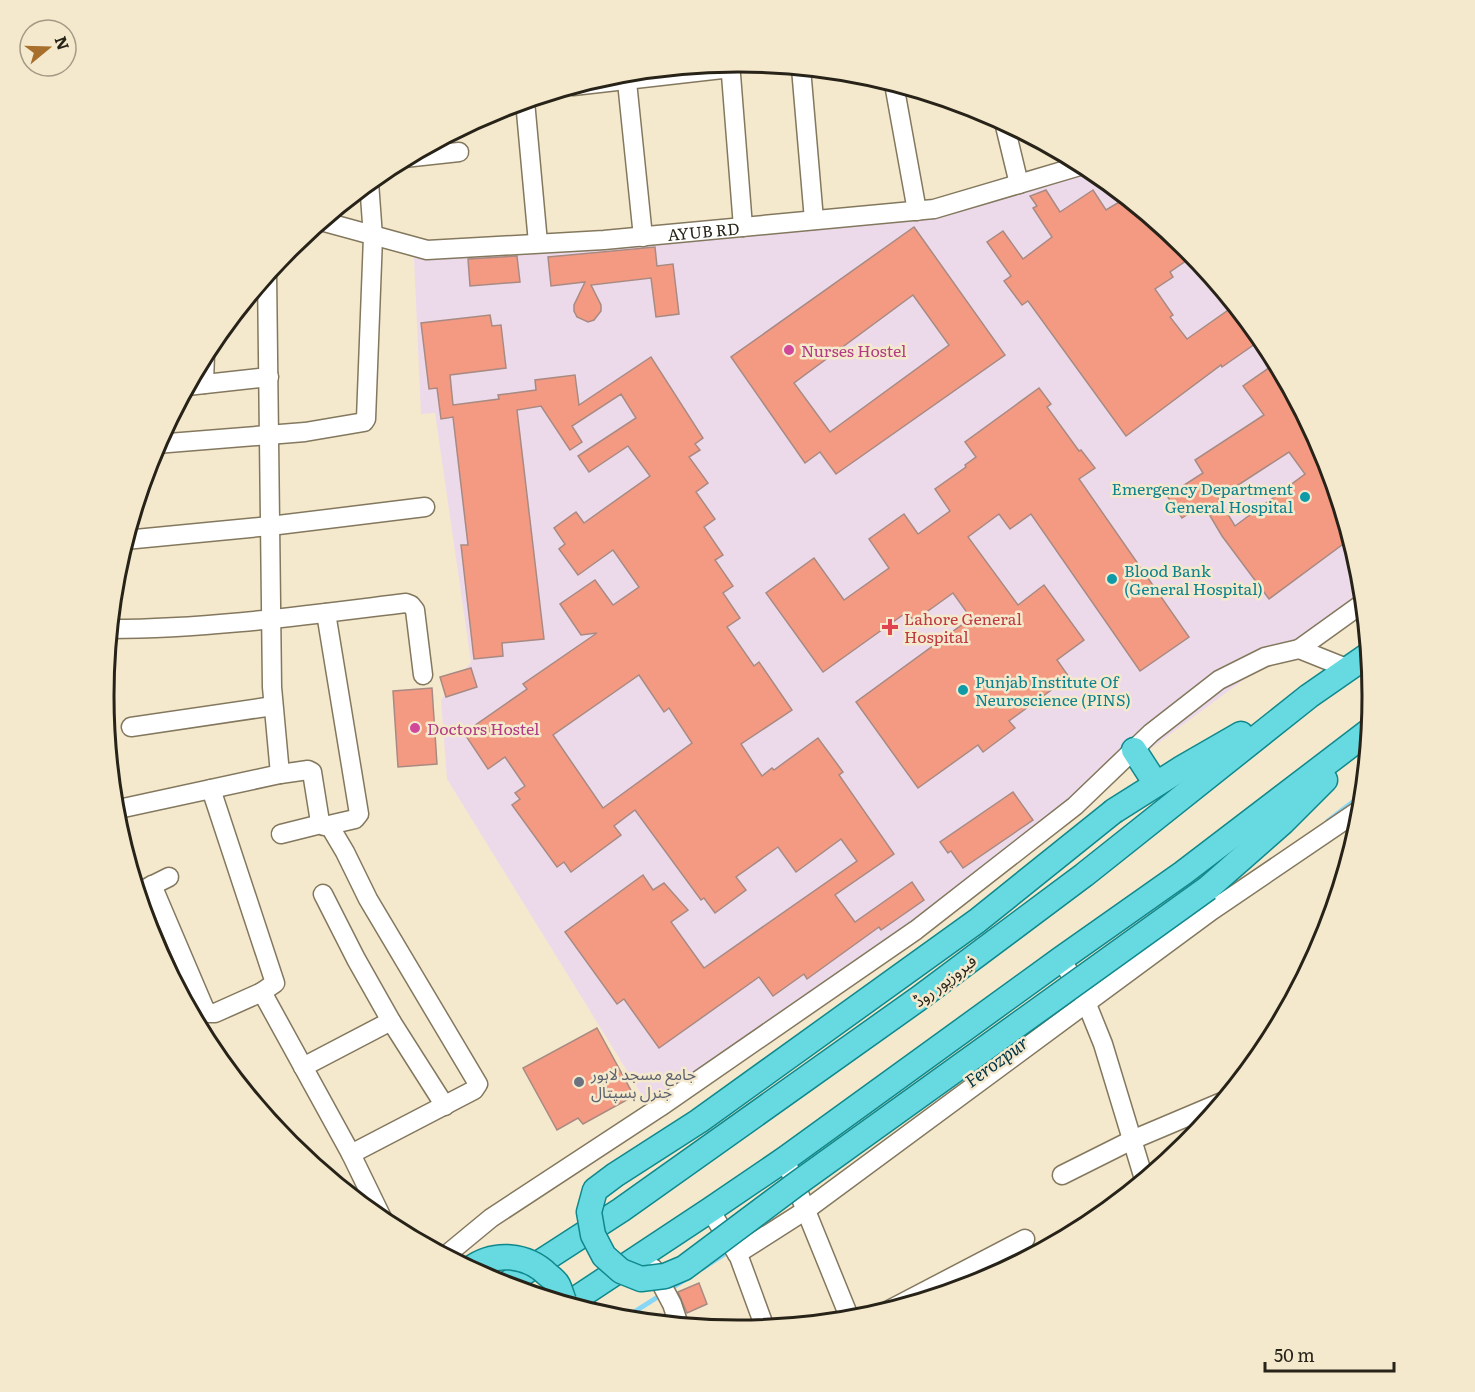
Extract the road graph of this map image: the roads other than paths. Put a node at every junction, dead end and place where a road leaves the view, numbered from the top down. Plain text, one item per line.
1 (732, 72) edge
2 (802, 75) edge
3 (627, 82) edge
4 (895, 92) edge
5 (526, 109) edge
6 (1007, 133) edge
7 (459, 152) dead end
8 (426, 156) edge
9 (1071, 169) edge
10 (1019, 184) junction
11 (370, 192) edge
12 (917, 211) junction
13 (814, 220) junction
14 (330, 224) edge
15 (743, 227) junction
16 (373, 237) junction
17 (643, 237) junction
18 (538, 243) junction
19 (267, 286) edge
20 (269, 377) junction
21 (196, 385) edge
22 (268, 435) junction
23 (167, 443) edge
24 (425, 507) dead end
25 (270, 526) junction
26 (134, 539) edge
27 (1355, 609) edge
28 (326, 613) junction
29 (272, 619) junction
30 (118, 629) edge
31 (1299, 650) junction
32 (1358, 662) edge
33 (423, 675) dead end
34 (1309, 696) junction
35 (273, 706) junction
36 (132, 727) dead end
37 (1360, 738) edge
38 (1359, 742) edge
39 (1134, 750) junction
40 (280, 774) junction
41 (1156, 784) junction
42 (211, 789) junction
43 (124, 808) edge
44 (1349, 820) edge
45 (325, 824) junction
46 (282, 834) dead end
47 (169, 877) dead end
48 (145, 889) edge
49 (323, 894) dead end
50 (1061, 959) junction
51 (262, 992) junction
52 (1086, 1002) junction
53 (391, 1021) junction
54 (303, 1067) junction
55 (445, 1106) junction
56 (1205, 1109) edge
57 (1132, 1140) junction
58 (351, 1154) junction
59 (784, 1159) junction
60 (1142, 1171) edge
61 (1062, 1175) dead end
62 (375, 1203) edge
63 (710, 1210) junction
64 (806, 1210) junction
65 (1025, 1239) dead end
66 (452, 1250) edge
67 (645, 1253) junction
68 (737, 1254) junction
69 (478, 1263) edge
70 (515, 1279) edge
71 (926, 1291) edge
72 (562, 1295) edge
73 (574, 1299) edge
74 (846, 1310) edge
75 (676, 1317) edge
76 (762, 1319) edge

1 - 15 street
2 - 13 street
3 - 17 street
4 - 12 street
5 - 18 street
6 - 10 street
7 - 8 street
9 - 10 street, AYUB RD
10 - 12 street, AYUB RD
11 - 16 street
12 - 13 street, AYUB RD
13 - 15 street, AYUB RD
14 - 16 street, AYUB RD
15 - 17 street, AYUB RD
16 - 18 street, AYUB RD
16 - 22 street
17 - 18 street, AYUB RD
19 - 20 street
20 - 21 street
20 - 22 street
22 - 23 street
22 - 25 street
24 - 25 street
25 - 26 street
25 - 29 street
27 - 31 street
28 - 29 street
28 - 33 street
28 - 45 street
29 - 30 street
29 - 35 street
31 - 32 street
31 - 39 street
32 - 34 main road, فیروزپور روڈ
34 - 41 main road
34 - 70 main road, فیروزپور روڈ
35 - 36 street
35 - 40 street
37 - 50 main road
38 - 41 main road, bridge
39 - 41 main road
39 - 66 street
40 - 42 street
40 - 45 street
42 - 43 street
42 - 51 street
44 - 52 street
45 - 46 street
45 - 55 street
47 - 48 street
48 - 51 street
49 - 53 street
50 - 52 street
50 - 59 main road
51 - 54 street
52 - 57 street
52 - 64 street
53 - 54 street
53 - 55 street
54 - 58 street
55 - 58 street
56 - 57 street
57 - 60 street
57 - 61 street
58 - 62 street
59 - 63 main road
59 - 64 street
63 - 67 main road
63 - 68 street
64 - 68 street
64 - 74 street
65 - 71 street
67 - 73 main road
67 - 75 street
68 - 76 street
69 - 72 main road, bridge

